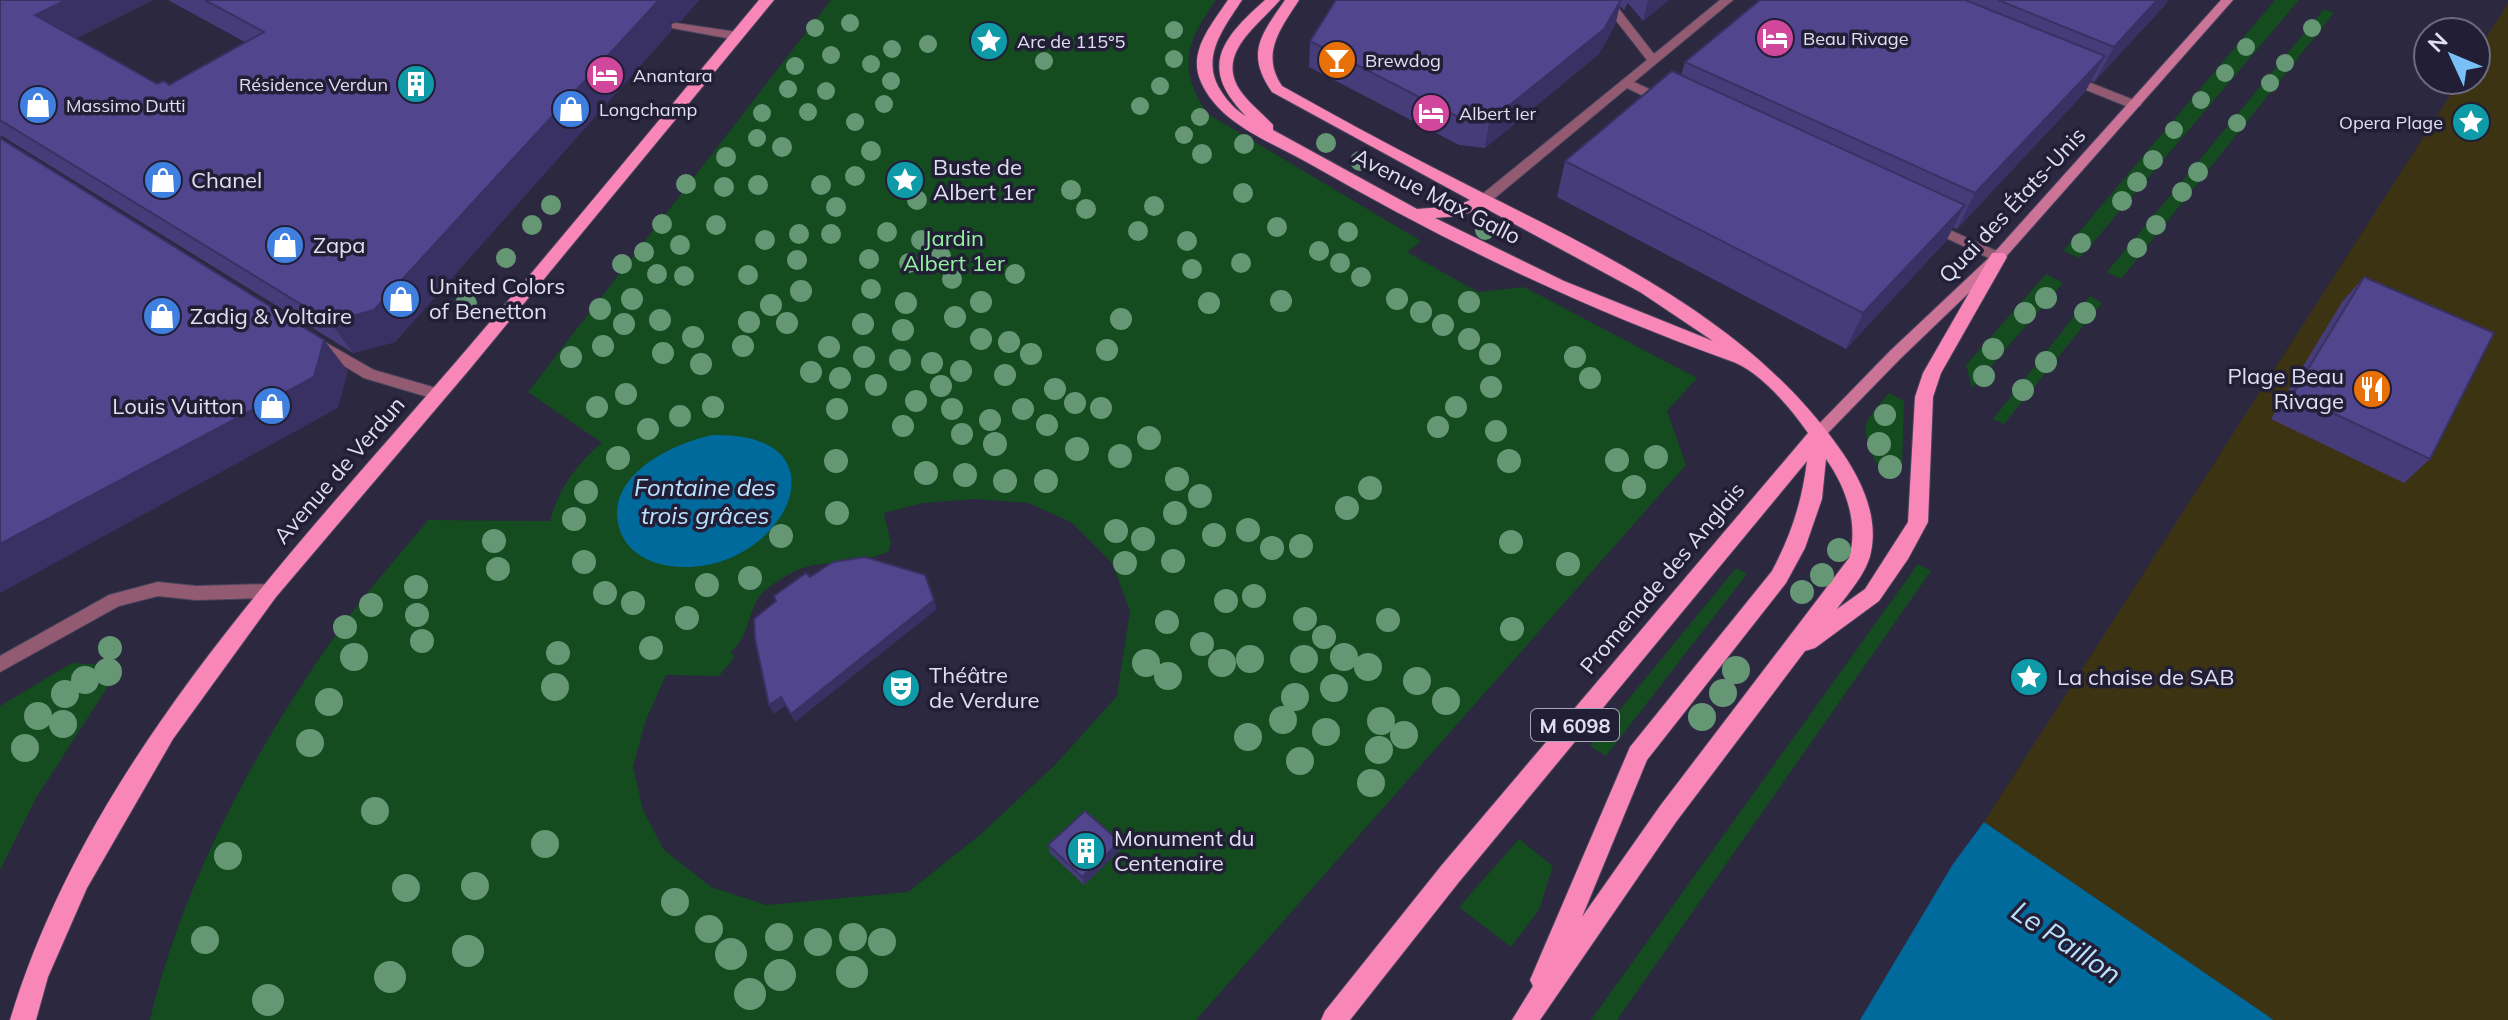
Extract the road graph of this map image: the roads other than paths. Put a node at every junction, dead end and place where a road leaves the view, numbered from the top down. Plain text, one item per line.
1 (767, 0) edge
2 (1235, 0) edge
3 (1273, 0) edge
4 (1292, 0) edge
5 (1606, 0) edge
6 (1727, 0) edge
7 (2227, 0) edge
8 (676, 26) dead end
9 (737, 36) junction
10 (1654, 61) junction
11 (2051, 71) edge
12 (1626, 83) junction
13 (2135, 105) junction
14 (1676, 107) edge
15 (1275, 137) junction
16 (1485, 199) junction
17 (1414, 214) junction
18 (1914, 217) edge
19 (1998, 257) junction
20 (303, 333) edge
21 (1749, 360) junction
22 (438, 394) junction
23 (1820, 432) junction
24 (269, 591) junction
25 (1791, 654) junction
26 (0, 665) edge
27 (1527, 1018) edge
28 (23, 1020) edge
29 (1334, 1020) edge

1 - 9 main road, Avenue de Verdun
2 - 15 main road, Avenue Max Gallo
3 - 15 main road
4 - 16 main road, Avenue Max Gallo
5 - 10 street
6 - 10 street
7 - 13 main road, Quai des États-Unis / M 6098
8 - 9 street
9 - 22 main road, Avenue de Verdun
10 - 12 street
11 - 13 street
12 - 14 street
12 - 16 street
13 - 19 main road, Quai des États-Unis / M 6098
15 - 17 main road, Avenue Max Gallo
16 - 17 main road
16 - 21 main road, Avenue Max Gallo
17 - 21 main road, Avenue Max Gallo
18 - 19 street
19 - 23 main road, Quai des États-Unis / M 6098
19 - 25 main road
20 - 22 street
21 - 23 main road, Avenue Max Gallo
22 - 24 main road, Avenue de Verdun
23 - 25 main road
23 - 27 main road
23 - 29 main road, Promenade des Anglais / M 6098
24 - 26 street
24 - 28 main road, Avenue de Verdun
25 - 27 main road

